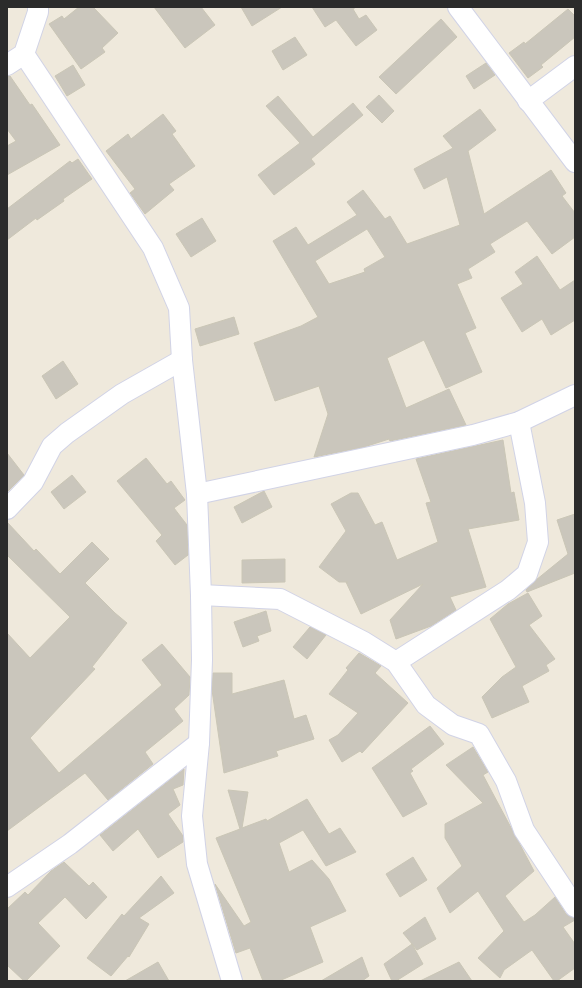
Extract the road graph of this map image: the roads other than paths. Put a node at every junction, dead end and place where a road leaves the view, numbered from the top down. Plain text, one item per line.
1 (458, 7) edge
2 (43, 9) edge
3 (24, 54) junction
4 (7, 65) edge
5 (575, 66) edge
6 (528, 101) junction
7 (575, 162) edge
8 (182, 360) junction
9 (575, 395) edge
10 (519, 422) junction
11 (196, 494) junction
12 (7, 509) edge
13 (201, 594) junction
14 (396, 662) junction
15 (199, 743) junction
16 (7, 887) edge
17 (575, 907) edge
18 (232, 981) edge

1 - 6 street
2 - 3 street
3 - 4 street
3 - 8 street
5 - 6 street
6 - 7 street
8 - 11 street
8 - 12 street
9 - 10 street
10 - 11 street
10 - 14 street
11 - 13 street
13 - 14 street
13 - 15 street
14 - 17 street
15 - 16 street
15 - 18 street

